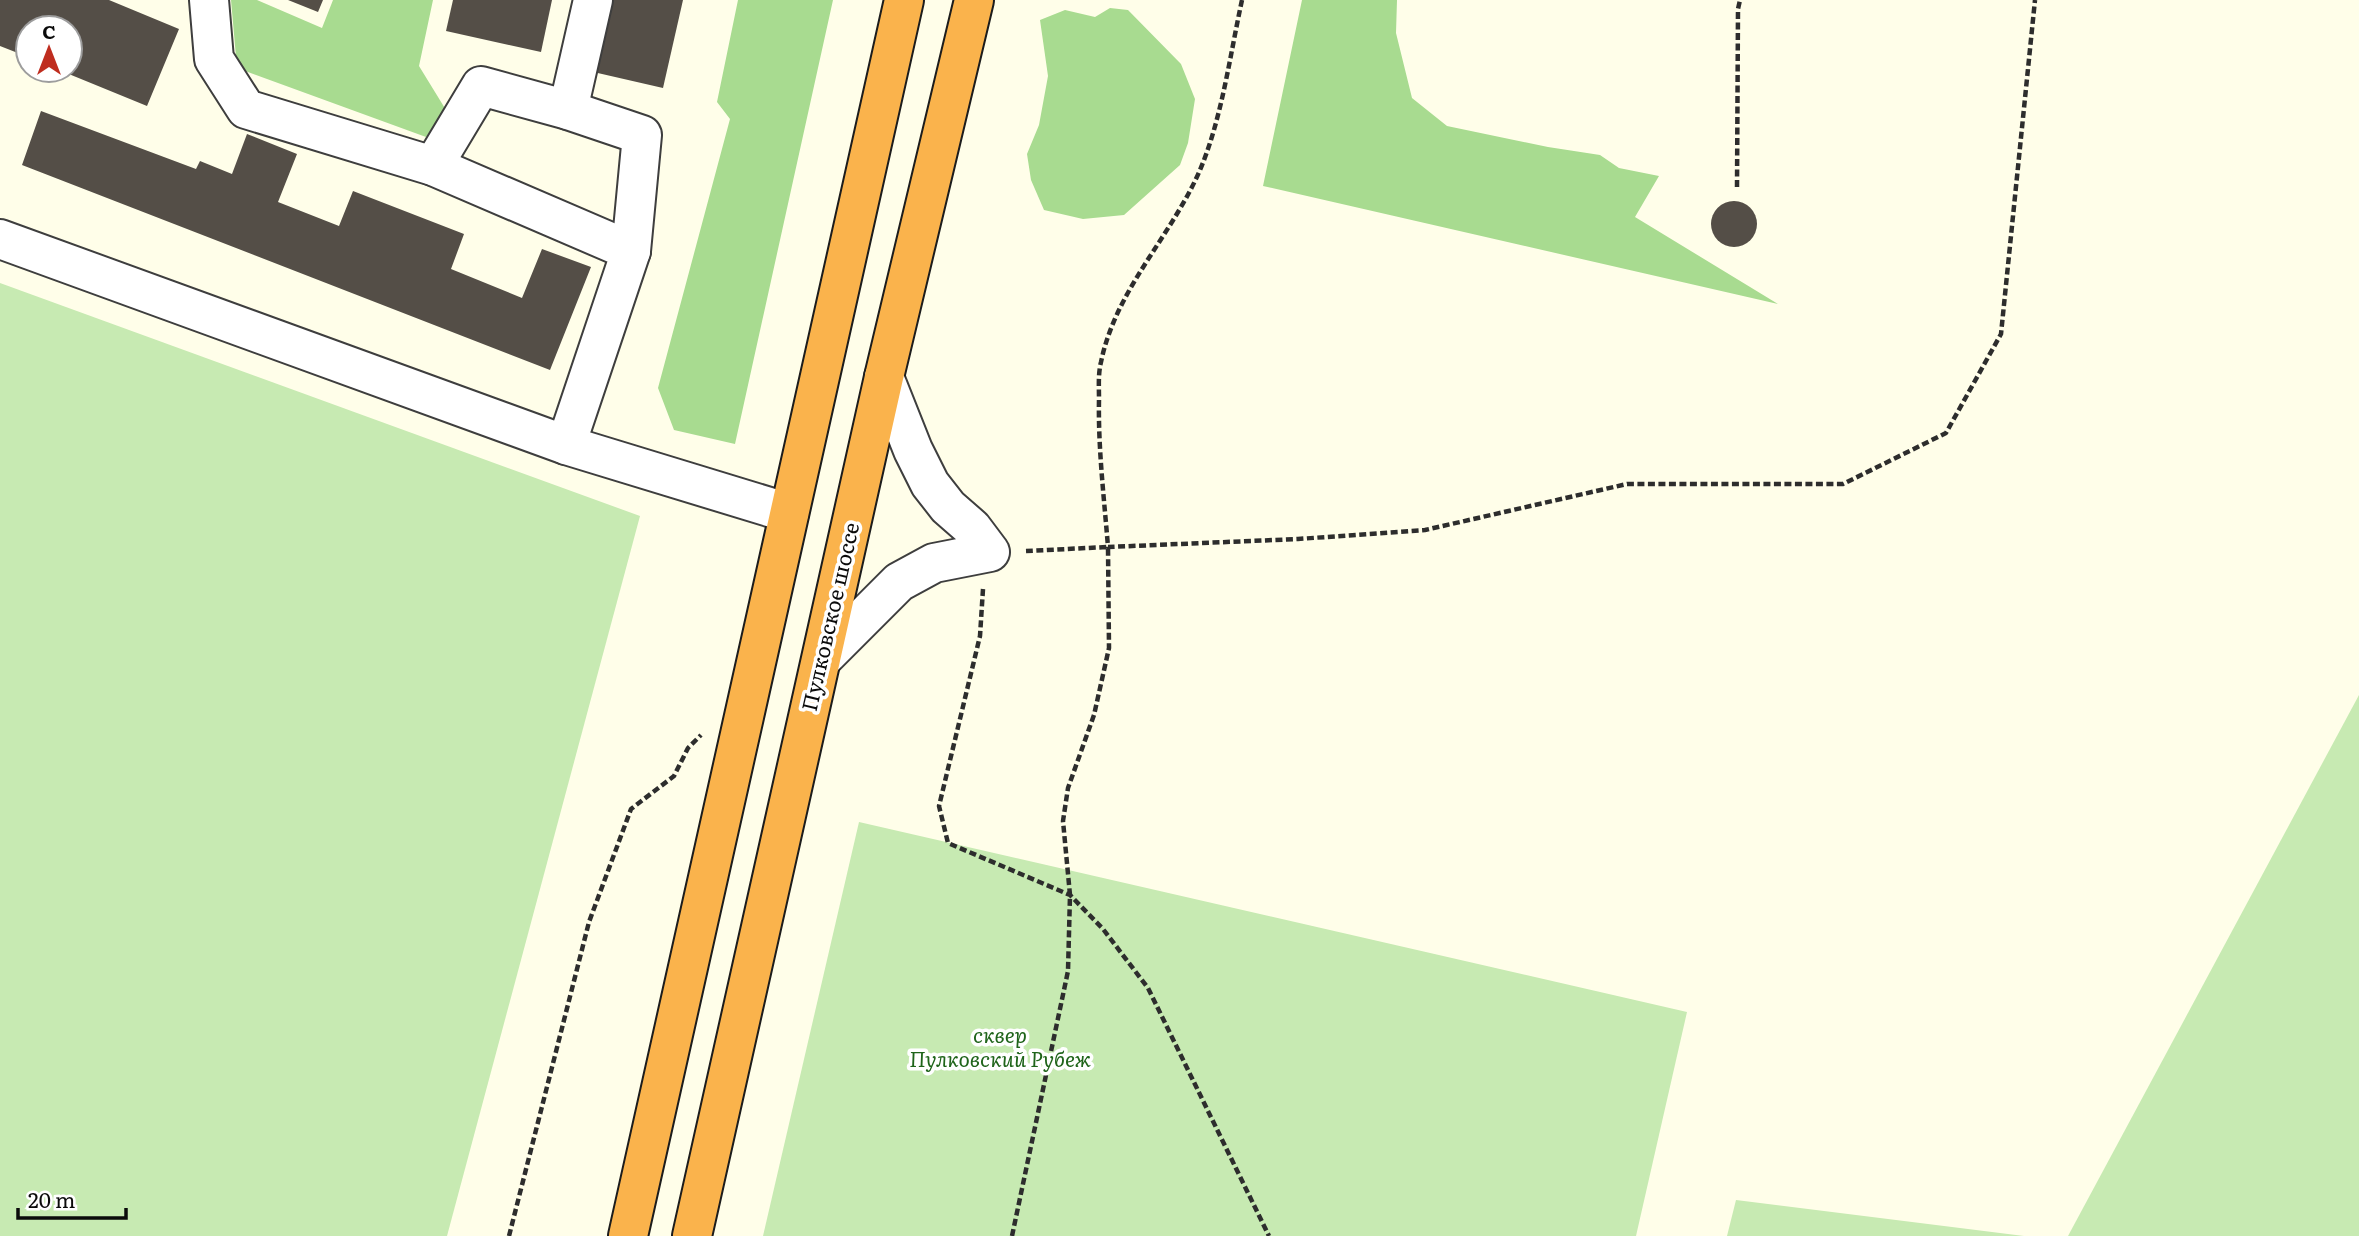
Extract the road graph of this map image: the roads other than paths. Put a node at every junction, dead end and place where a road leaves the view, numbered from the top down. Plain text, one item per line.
1 (209, 0) edge
2 (593, 0) edge
3 (904, 0) edge
4 (974, 0) edge
5 (568, 110) junction
6 (433, 166) junction
7 (0, 239) edge
8 (631, 251) junction
9 (884, 377) junction
10 (566, 445) junction
11 (789, 513) junction
12 (822, 659) junction
13 (628, 1236) edge
14 (692, 1236) edge

1 - 6 street
2 - 5 street
3 - 11 highway
4 - 9 highway, Пулковское шоссе
5 - 6 street
5 - 8 street
6 - 8 street
7 - 10 street
8 - 10 street
9 - 12 highway, Пулковское шоссе
9 - 12 street
10 - 11 street
11 - 13 highway
12 - 14 highway, Пулковское шоссе

